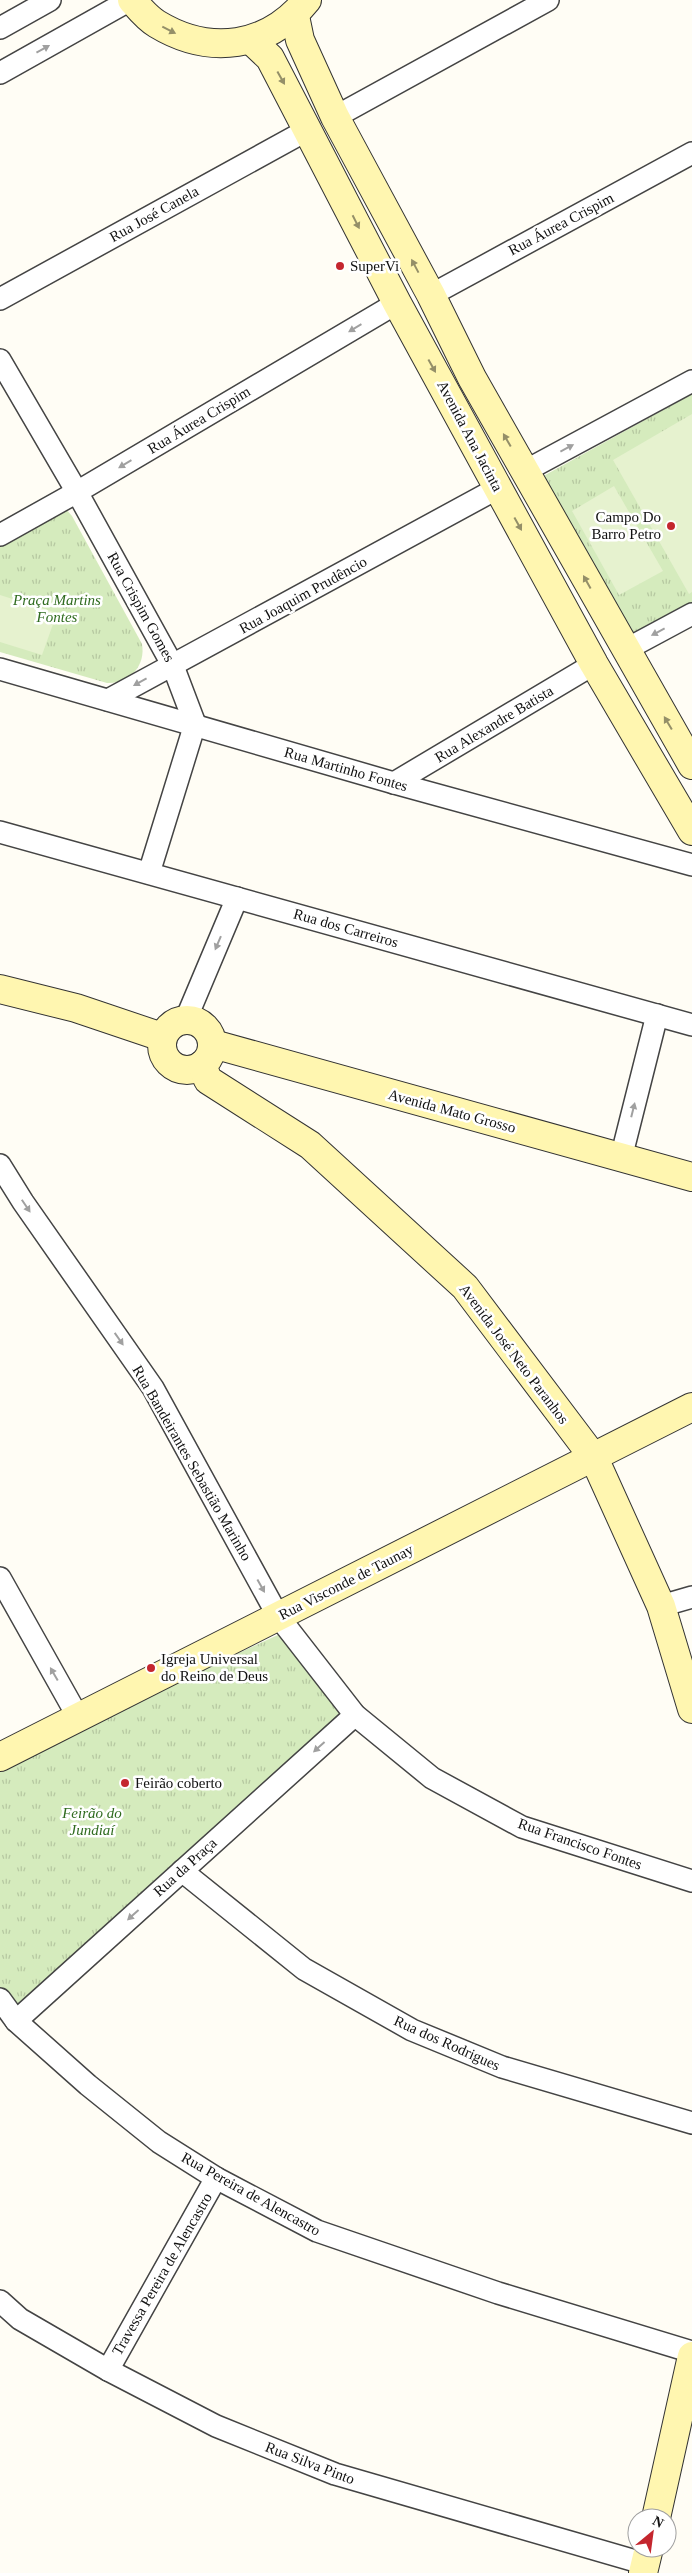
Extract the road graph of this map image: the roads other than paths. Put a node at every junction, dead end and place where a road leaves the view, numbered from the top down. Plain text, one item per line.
1 (50, 0) edge
2 (131, 0) edge
3 (548, 0) edge
4 (301, 8) edge
5 (0, 28) edge
6 (251, 40) junction
7 (0, 73) edge
8 (335, 117) junction
9 (308, 129) junction
10 (692, 153) edge
11 (430, 295) junction
12 (0, 300) edge
13 (397, 303) junction
14 (0, 360) edge
15 (472, 378) junction
16 (692, 381) edge
17 (446, 391) junction
18 (525, 471) junction
19 (498, 488) junction
20 (77, 492) junction
21 (0, 535) edge
22 (692, 614) edge
23 (625, 650) junction
24 (594, 664) junction
25 (173, 666) junction
26 (0, 669) edge
27 (108, 700) junction
28 (195, 724) junction
29 (688, 757) edge
30 (654, 763) junction
31 (394, 783) junction
32 (692, 831) edge
33 (0, 832) edge
34 (692, 865) edge
35 (149, 873) junction
36 (237, 898) junction
37 (0, 989) edge
38 (657, 1015) junction
39 (186, 1019) junction
40 (692, 1025) edge
41 (162, 1037) junction
42 (207, 1055) junction
43 (621, 1158) junction
44 (0, 1165) edge
45 (692, 1177) edge
46 (692, 1407) edge
47 (594, 1458) junction
48 (0, 1578) edge
49 (692, 1596) edge
50 (660, 1606) junction
51 (278, 1616) junction
52 (692, 1709) edge
53 (355, 1715) junction
54 (78, 1717) junction
55 (0, 1756) edge
56 (182, 1871) junction
57 (692, 1881) edge
58 (0, 2000) edge
59 (16, 2021) junction
60 (692, 2123) edge
61 (216, 2178) junction
62 (0, 2301) edge
63 (692, 2352) edge
64 (692, 2356) edge
65 (108, 2370) junction
66 (658, 2508) edge
67 (646, 2562) edge

1 - 5 street
2 -> 6 main road
7 -> 2 street
3 - 8 street
4 - 6 main road
4 - 8 main road, Avenida Ana Jacinta
6 -> 9 main road, Avenida Ana Jacinta
11 -> 8 main road, Avenida Ana Jacinta
9 - 12 street, Rua José Canela
9 -> 13 main road, Avenida Ana Jacinta
10 - 11 street, Rua Áurea Crispim
11 - 15 main road, Avenida Ana Jacinta
13 -> 17 main road, Avenida Ana Jacinta
13 -> 20 street, Rua Áurea Crispim
14 - 20 street, Rua Crispim Gomes
15 - 17 main road
18 -> 15 main road, Avenida Ana Jacinta
18 -> 16 street
17 - 19 main road, Avenida Ana Jacinta
23 -> 18 main road, Avenida Ana Jacinta
19 -> 24 main road, Avenida Ana Jacinta
19 - 25 street, Rua Joaquim Prudêncio
20 - 21 street, Rua Áurea Crispim
20 - 25 street, Rua Crispim Gomes
22 -> 23 street
29 -> 23 main road, Avenida Ana Jacinta
24 - 30 main road, Avenida Ana Jacinta
24 - 31 street, Rua Alexandre Batista
25 -> 27 street, Rua Joaquim Prudêncio
25 - 28 street, Rua Crispim Gomes
26 - 27 street, Rua Martinho Fontes
27 - 28 street, Rua Martinho Fontes
28 - 31 street, Rua Martinho Fontes
28 - 35 street
29 - 30 main road
30 - 32 main road, Avenida Ana Jacinta
31 - 34 street, Rua Martinho Fontes
33 - 35 street, Rua dos Carreiros
35 - 36 street, Rua dos Carreiros
36 - 38 street, Rua dos Carreiros
36 -> 39 street
37 - 41 main road
38 - 40 street, Rua dos Carreiros
43 -> 38 street
39 - 41 main road
39 - 42 main road
41 - 42 main road
42 - 43 main road, Avenida Mato Grosso
42 - 47 main road, Avenida José Neto Paranhos
43 - 45 main road, Avenida Mato Grosso
44 -> 51 street, Rua Bandeirantes Sebastião Marinho
46 - 47 main road, Rua Visconde de Taunay
47 - 50 main road, Avenida José Neto Paranhos
47 - 51 main road, Rua Visconde de Taunay
54 -> 48 street
49 - 50 street
50 - 52 main road, Avenida José Neto Paranhos
51 - 53 street, Rua Francisco Fontes
51 - 54 main road, Rua Visconde de Taunay
53 -> 56 street, Rua da Praça
53 - 57 street, Rua Francisco Fontes
54 - 55 main road, Rua Visconde de Taunay
56 -> 59 street, Rua da Praça
56 - 60 street, Rua dos Rodrigues
58 - 59 street, Rua Pereira de Alencastro
59 - 61 street, Rua Pereira de Alencastro
61 - 63 street, Rua Pereira de Alencastro
61 - 65 street, Travessa Pereira de Alencastro
62 - 65 street, Rua Silva Pinto
64 - 66 main road
65 - 67 street, Rua Silva Pinto

